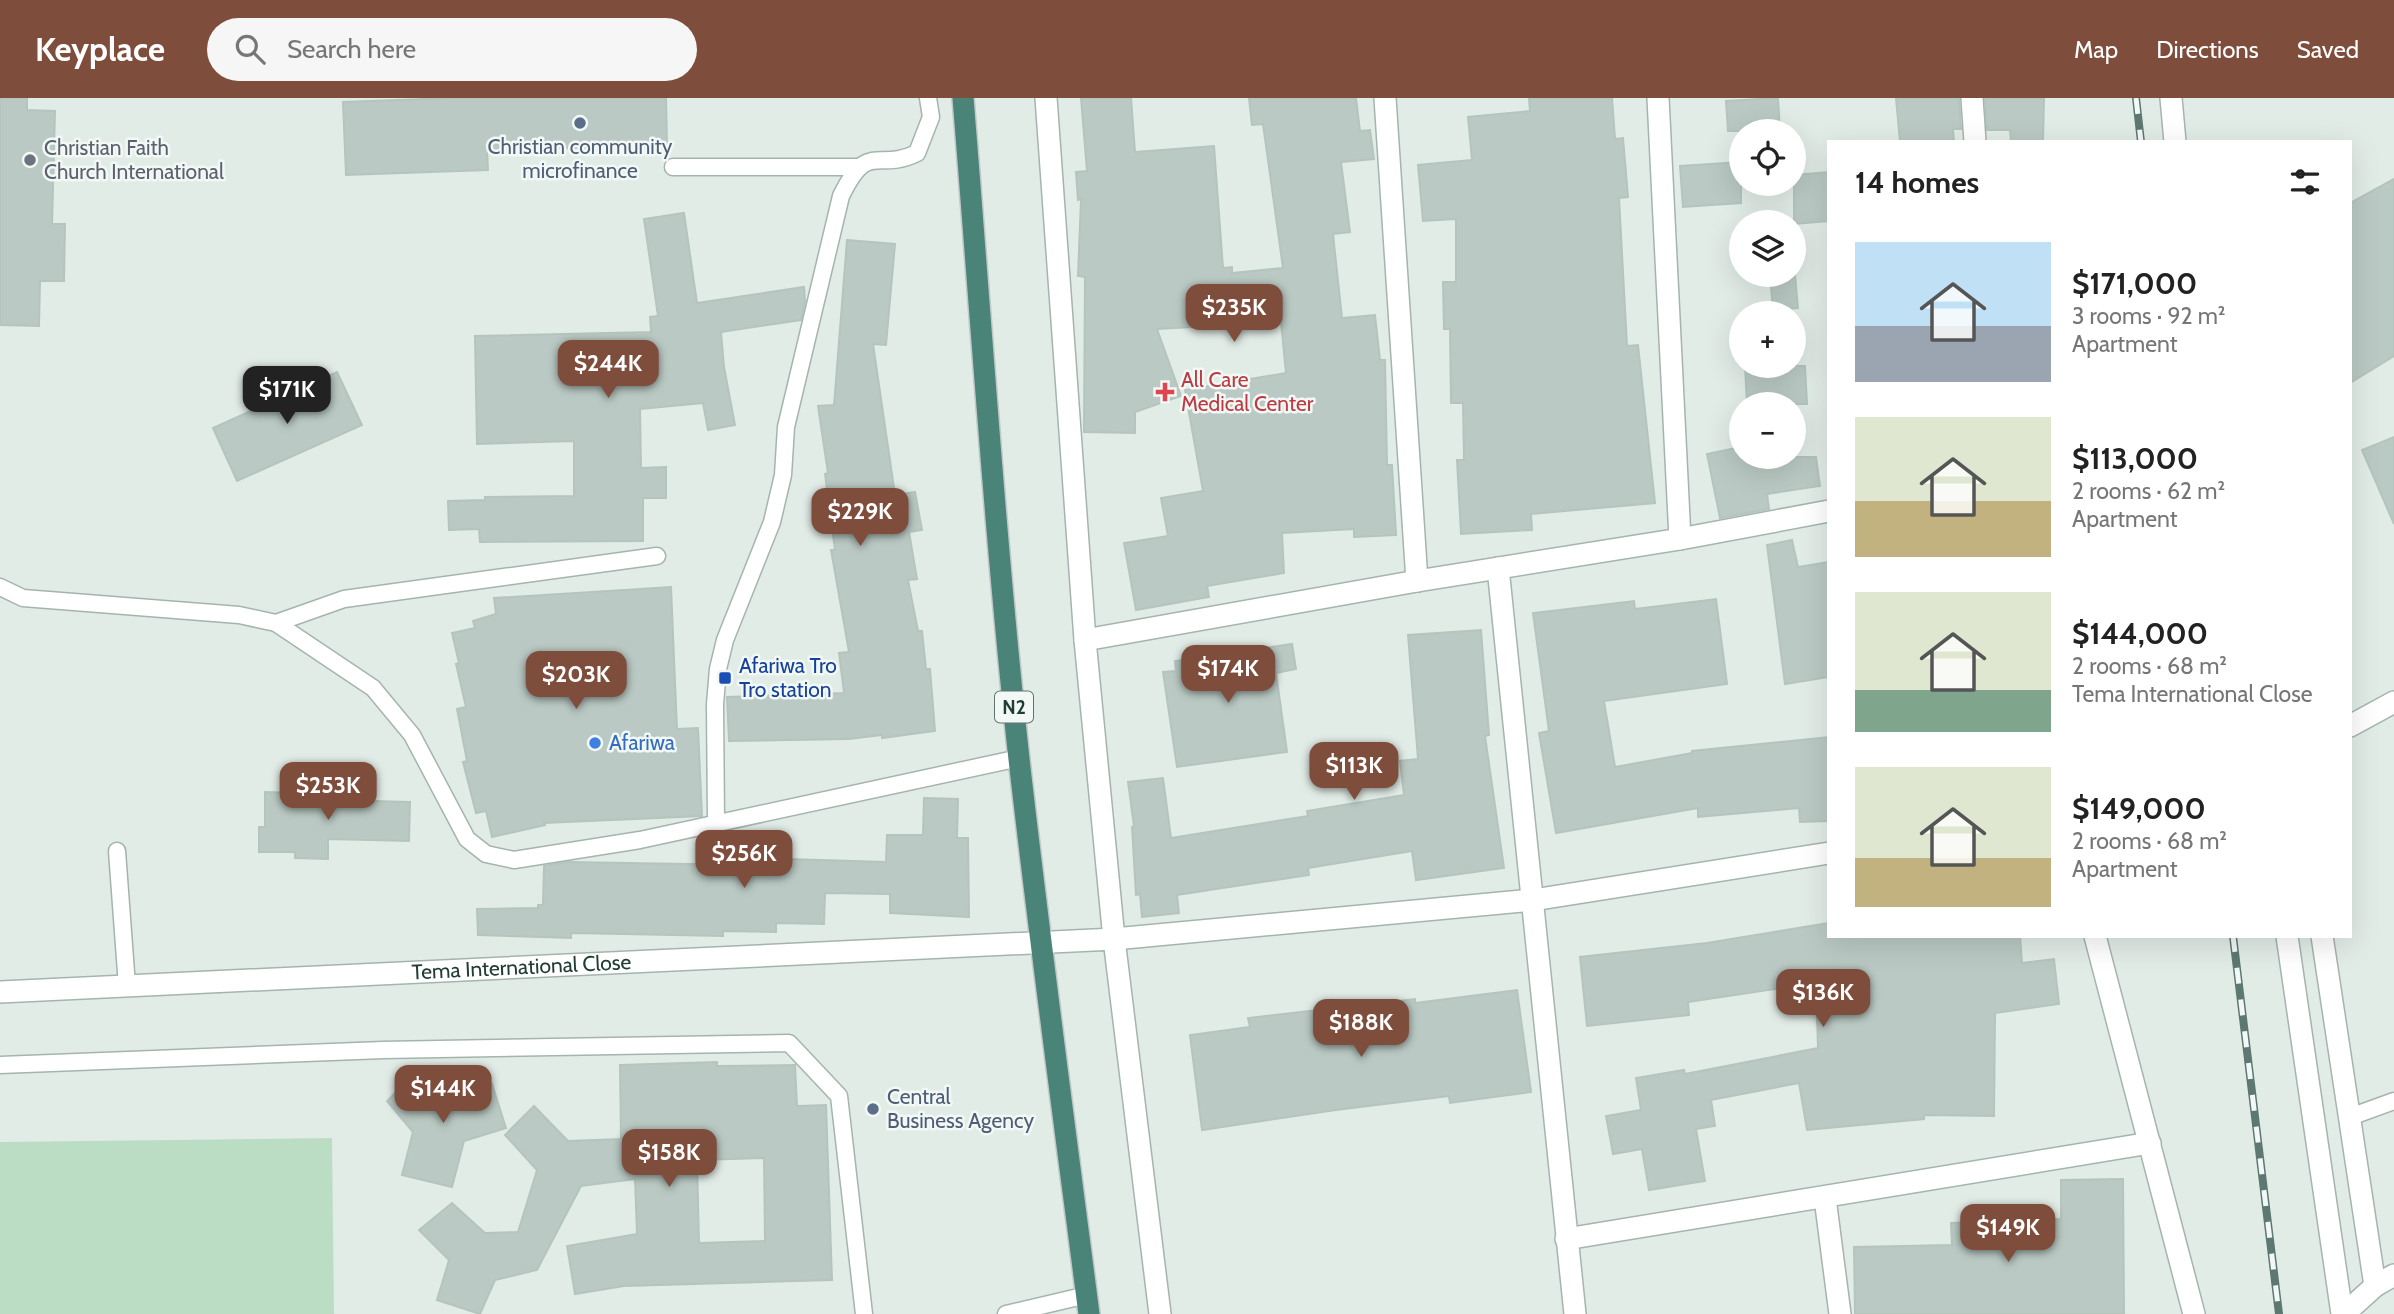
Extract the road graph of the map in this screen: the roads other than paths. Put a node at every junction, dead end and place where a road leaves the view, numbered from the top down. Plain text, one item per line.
1 (928, 98) edge
2 (962, 98) edge
3 (1046, 98) edge
4 (1385, 98) edge
5 (1658, 98) edge
6 (1972, 98) edge
7 (2171, 98) edge
8 (1975, 140) edge
9 (2175, 140) edge
10 (673, 167) dead end
11 (858, 167) junction
12 (1827, 511) edge
13 (1680, 539) junction
14 (657, 556) dead end
15 (1498, 568) junction
16 (1418, 581) junction
17 (0, 587) edge
18 (276, 623) junction
19 (1085, 640) junction
20 (2394, 702) edge
21 (2352, 725) edge
22 (1019, 758) junction
23 (716, 823) junction
24 (117, 851) dead end
25 (1827, 853) edge
26 (1533, 900) junction
27 (2096, 938) edge
28 (2287, 938) edge
29 (2322, 938) edge
30 (1114, 939) junction
31 (1041, 944) junction
32 (127, 986) junction
33 (0, 992) edge
34 (0, 1065) edge
35 (2394, 1101) edge
36 (2350, 1117) junction
37 (2150, 1143) junction
38 (1825, 1198) junction
39 (1566, 1239) junction
40 (2394, 1275) edge
41 (2375, 1286) junction
42 (1088, 1304) edge
43 (864, 1314) edge
44 (1006, 1314) edge
45 (1160, 1314) edge
46 (1575, 1314) edge
47 (1840, 1314) edge
48 (2194, 1314) edge
49 (2343, 1314) edge

1 - 11 lane
2 - 22 highway, N2
3 - 19 street
4 - 16 street
5 - 13 street
6 - 8 street
7 - 9 street
10 - 11 lane
11 - 23 lane
12 - 13 street
13 - 15 street
14 - 18 lane
15 - 16 street
15 - 26 street
16 - 19 street
17 - 18 lane
18 - 23 lane
19 - 30 street
20 - 21 street
22 - 23 lane
22 - 31 highway, N2
24 - 32 lane
25 - 26 street, Tema International Close
26 - 30 street, Tema International Close
26 - 39 street
27 - 37 street
28 - 49 street
29 - 36 street
30 - 31 street, Tema International Close
30 - 45 street
31 - 32 street, Tema International Close
31 - 42 highway, N2
32 - 33 street, Tema International Close
34 - 43 lane
35 - 36 lane
36 - 41 street
37 - 38 street
37 - 48 street
38 - 39 street
38 - 47 street
39 - 46 street
40 - 41 street
41 - 49 street
42 - 44 lane

